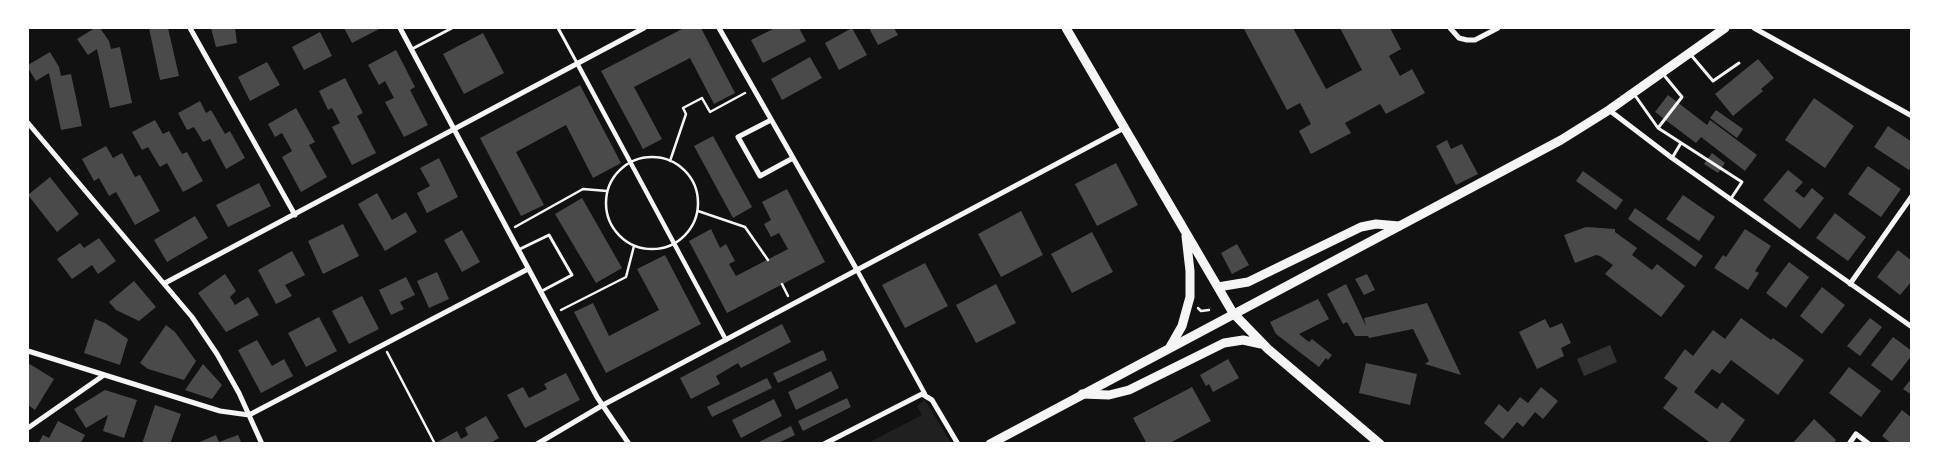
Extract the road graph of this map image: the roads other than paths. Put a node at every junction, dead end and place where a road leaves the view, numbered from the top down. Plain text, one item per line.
1 (190, 28) edge
2 (400, 28) edge
3 (452, 28) edge
4 (558, 28) edge
5 (644, 28) edge
6 (719, 28) edge
7 (1066, 28) edge
8 (1450, 28) edge
9 (1498, 28) edge
10 (1725, 28) edge
11 (1754, 28) edge
12 (411, 49) junction
13 (1690, 54) junction
14 (577, 63) junction
15 (1739, 64) dead end
16 (1663, 73) junction
17 (1633, 93) junction
18 (1609, 110) junction
19 (1912, 116) edge
20 (771, 120) junction
21 (28, 123) edge
22 (455, 128) junction
23 (1124, 128) junction
24 (1658, 128) junction
25 (1682, 143) junction
26 (793, 158) junction
27 (1672, 158) junction
28 (1912, 196) edge
29 (1730, 200) junction
30 (296, 215) junction
31 (1399, 226) junction
32 (1185, 233) junction
33 (517, 250) junction
34 (528, 269) junction
35 (857, 270) junction
36 (165, 283) junction
37 (1850, 284) junction
38 (1218, 287) junction
39 (540, 292) junction
40 (1233, 313) junction
41 (1912, 327) edge
42 (726, 340) junction
43 (1264, 345) junction
44 (1170, 347) junction
45 (28, 351) edge
46 (104, 375) junction
47 (925, 394) junction
48 (1082, 394) junction
49 (604, 405) junction
50 (249, 415) junction
51 (28, 428) edge
52 (262, 444) edge
53 (537, 444) edge
54 (629, 444) edge
55 (824, 444) edge
56 (958, 444) edge
57 (990, 444) edge
58 (1380, 444) edge
59 (1849, 444) edge
60 (1869, 444) edge

1 - 30 street
2 - 12 street
3 - 12 lane
4 - 14 lane
5 - 14 street
6 - 20 street
7 - 23 street
8 - 9 street
10 - 13 street
11 - 19 street
12 - 22 street
13 - 15 lane
13 - 16 street
14 - 22 street
14 - 42 street
16 - 17 street
16 - 24 lane
17 - 18 street
17 - 24 lane
18 - 27 street
18 - 31 street
20 - 26 street
20 - 26 street
21 - 36 street
22 - 30 street
22 - 33 street
23 - 32 street
23 - 35 street
24 - 25 lane
25 - 27 lane
25 - 29 lane
26 - 35 street
27 - 29 street
28 - 37 street
29 - 37 street
30 - 36 street
31 - 38 street
31 - 40 street
32 - 38 street
32 - 44 street
33 - 34 street
33 - 39 lane
34 - 39 street
34 - 50 street
35 - 42 street
35 - 47 street
36 - 50 street
37 - 41 street
38 - 40 street
39 - 49 street
40 - 43 street
40 - 44 street
42 - 49 street
43 - 48 street
43 - 58 street
44 - 48 street
45 - 46 street
46 - 50 street
46 - 51 street
47 - 55 street
47 - 56 street
48 - 57 street
49 - 53 street
49 - 54 street
50 - 52 street
59 - 60 street

